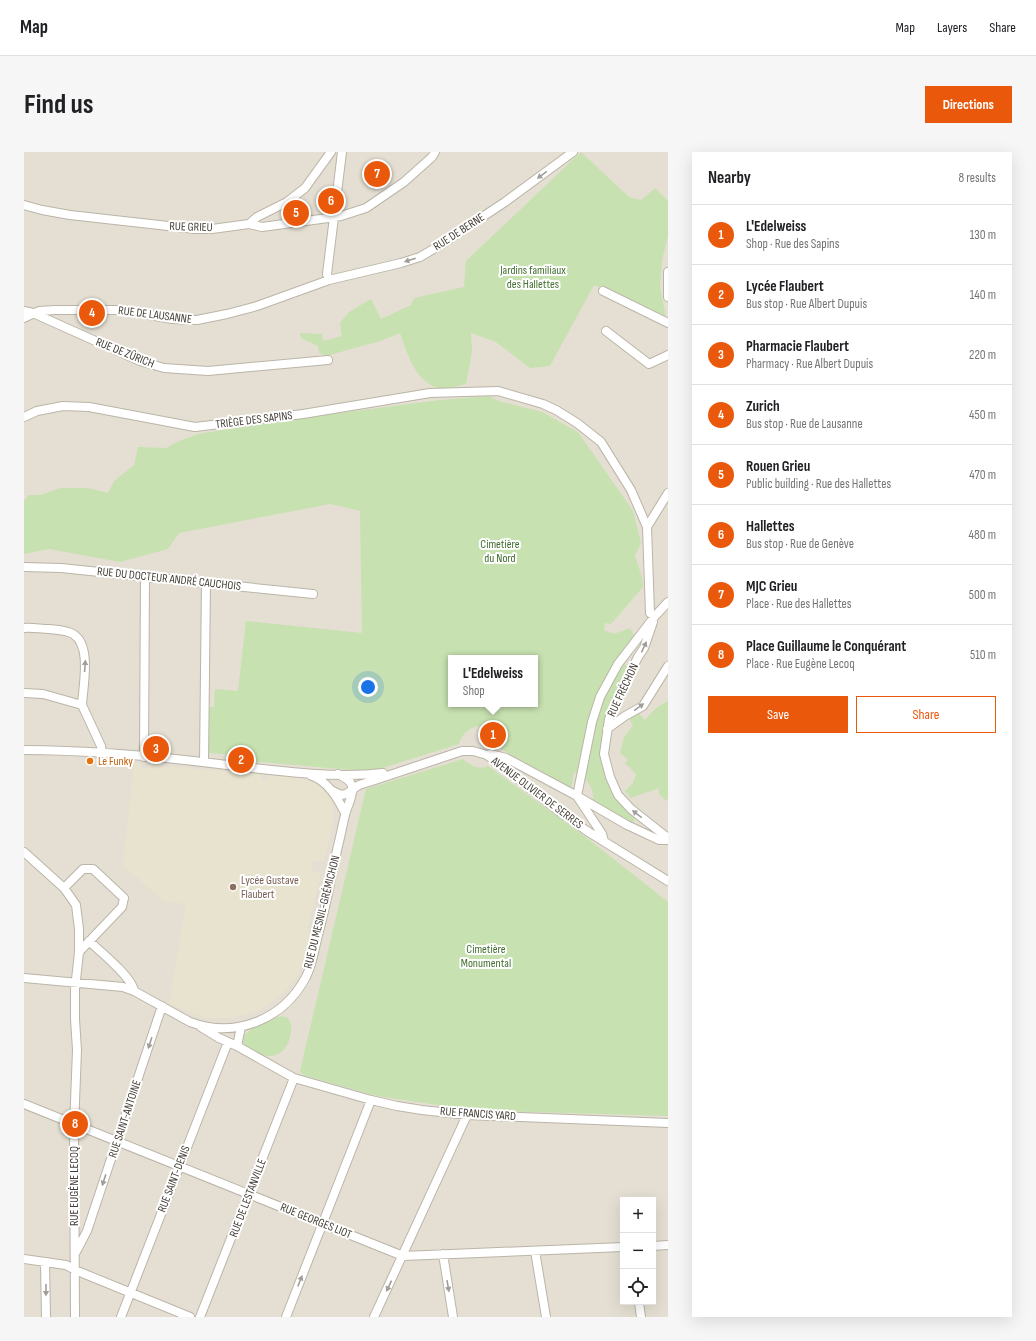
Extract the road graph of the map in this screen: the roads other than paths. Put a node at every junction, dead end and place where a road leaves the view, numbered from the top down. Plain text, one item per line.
1 (331, 152) edge
2 (342, 152) edge
3 (435, 152) edge
4 (573, 152) edge
5 (24, 205) edge
6 (334, 217) junction
7 (249, 224) junction
8 (668, 272) edge
9 (329, 280) junction
10 (603, 291) dead end
11 (668, 296) edge
12 (24, 311) edge
13 (33, 313) junction
14 (24, 318) edge
15 (668, 323) edge
16 (606, 331) dead end
17 (668, 355) edge
18 (328, 360) dead end
19 (24, 417) edge
20 (668, 493) edge
21 (647, 527) junction
22 (24, 567) edge
23 (145, 576) junction
24 (206, 582) junction
25 (314, 594) dead end
26 (668, 602) edge
27 (668, 610) edge
28 (655, 616) junction
29 (24, 628) edge
30 (668, 666) edge
31 (24, 693) edge
32 (82, 705) junction
33 (607, 729) junction
34 (24, 750) edge
35 (481, 752) junction
36 (102, 753) junction
37 (144, 757) junction
38 (204, 762) junction
39 (399, 772) junction
40 (303, 773) junction
41 (338, 774) junction
42 (331, 790) junction
43 (352, 791) junction
44 (577, 796) junction
45 (345, 813) junction
46 (668, 839) edge
47 (604, 840) junction
48 (24, 852) edge
49 (668, 881) edge
50 (64, 888) junction
51 (89, 941) junction
52 (79, 952) junction
53 (24, 978) edge
54 (76, 983) junction
55 (134, 991) junction
56 (162, 1006) junction
57 (198, 1025) junction
58 (241, 1027) junction
59 (222, 1029) junction
60 (226, 1041) junction
61 (237, 1046) junction
62 (293, 1077) junction
63 (370, 1100) junction
64 (24, 1104) edge
65 (466, 1115) junction
66 (74, 1125) junction
67 (668, 1126) edge
68 (117, 1141) junction
69 (179, 1167) junction
70 (249, 1195) junction
71 (323, 1224) junction
72 (75, 1231) junction
73 (87, 1231) junction
74 (668, 1245) edge
75 (656, 1246) edge
76 (620, 1247) edge
77 (535, 1250) junction
78 (75, 1254) junction
79 (443, 1254) junction
80 (403, 1256) junction
81 (24, 1259) edge
82 (45, 1262) junction
83 (75, 1270) junction
84 (130, 1292) junction
85 (639, 1305) edge
86 (46, 1317) edge
87 (75, 1317) edge
88 (121, 1317) edge
89 (190, 1317) edge
90 (200, 1317) edge
91 (286, 1317) edge
92 (374, 1317) edge
93 (453, 1317) edge
94 (546, 1317) edge
95 (641, 1317) edge

1 - 7 street, RUE GRIEU
2 - 6 street
3 - 6 street
4 -> 9 street, RUE DE BERNE
5 - 7 street, RUE GRIEU
6 - 7 street
6 - 9 street
8 - 11 street
9 - 13 street, RUE DE LAUSANNE
10 - 15 street
12 - 13 street, RUE DE ZÜRICH
13 - 14 street, RUE DE LAUSANNE
13 - 18 street, RUE DE ZÜRICH
16 - 17 street
19 - 21 street, TRIÈGE DES SAPINS
20 - 21 street
21 - 28 street
22 - 23 street, RUE DU DOCTEUR ANDRÉ CAUCHOIS
23 - 24 street, RUE DU DOCTEUR ANDRÉ CAUCHOIS
23 - 37 street
24 - 25 street, RUE DU DOCTEUR ANDRÉ CAUCHOIS
24 - 38 street
26 - 28 street
27 - 28 street
33 -> 28 street, RUE FRÉCHON
28 - 44 street
32 -> 29 street
33 -> 30 street
31 - 32 street
32 - 36 street
46 -> 33 street, RUE FRÉCHON
34 - 36 street
35 - 39 street, AVENUE OLIVIER DE SERRES
35 - 44 street
35 - 47 street, AVENUE OLIVIER DE SERRES
36 - 37 street
37 - 38 street
38 - 40 street
39 - 41 street
39 - 43 street, AVENUE OLIVIER DE SERRES
40 - 41 street
40 - 42 street
41 - 43 street
42 - 43 street
42 - 45 street
43 - 45 street, RUE DU MESNIL-GRÉMICHON
44 - 46 street
44 - 47 street
45 - 58 street, RUE DU MESNIL-GRÉMICHON
47 - 49 street, AVENUE OLIVIER DE SERRES
48 - 50 street, RUE EUGÈNE LECOQ
50 - 51 street
50 - 52 street, RUE EUGÈNE LECOQ
51 - 52 street
51 - 55 street
52 - 54 street, RUE EUGÈNE LECOQ
53 - 54 street
54 - 55 street
54 - 66 street, RUE EUGÈNE LECOQ
55 - 56 street
56 - 57 street
56 -> 68 street, RUE SAINT-ANTOINE
57 - 59 street, RUE DU MESNIL-GRÉMICHON
57 - 60 street, RUE FRANCIS YARD
58 - 59 street, RUE DU MESNIL-GRÉMICHON
58 - 61 street
59 - 60 street
60 - 61 street, RUE FRANCIS YARD
60 - 69 street, RUE SAINT-DENIS
61 - 62 street, RUE FRANCIS YARD
62 - 63 street, RUE FRANCIS YARD
62 - 70 street, RUE DE LESTANVILLE
63 - 65 street, RUE FRANCIS YARD
63 - 71 street
64 - 66 street, RUE GEORGES LIOT
65 - 67 street, RUE FRANCIS YARD
65 - 80 street
66 - 68 street, RUE GEORGES LIOT
66 - 72 street, RUE EUGÈNE LECOQ
68 - 69 street, RUE GEORGES LIOT
68 -> 73 street, RUE SAINT-ANTOINE
69 - 70 street, RUE GEORGES LIOT
69 - 84 street, RUE SAINT-DENIS
70 - 71 street, RUE GEORGES LIOT
70 - 90 street, RUE DE LESTANVILLE
71 - 80 street, RUE GEORGES LIOT
91 -> 71 street
72 - 73 street
72 - 78 street, RUE EUGÈNE LECOQ
73 - 78 street, RUE SAINT-ANTOINE
74 - 75 street
76 - 77 street, RUE GEORGES LIOT
77 - 79 street, RUE GEORGES LIOT
77 - 94 street
78 - 83 street, RUE EUGÈNE LECOQ
79 - 80 street, RUE GEORGES LIOT
79 -> 93 street
80 -> 92 street
81 - 82 street
82 - 83 street
82 -> 86 street
83 - 84 street
83 - 87 street, RUE EUGÈNE LECOQ
84 - 88 street, RUE SAINT-DENIS
84 - 89 street
85 - 95 street

